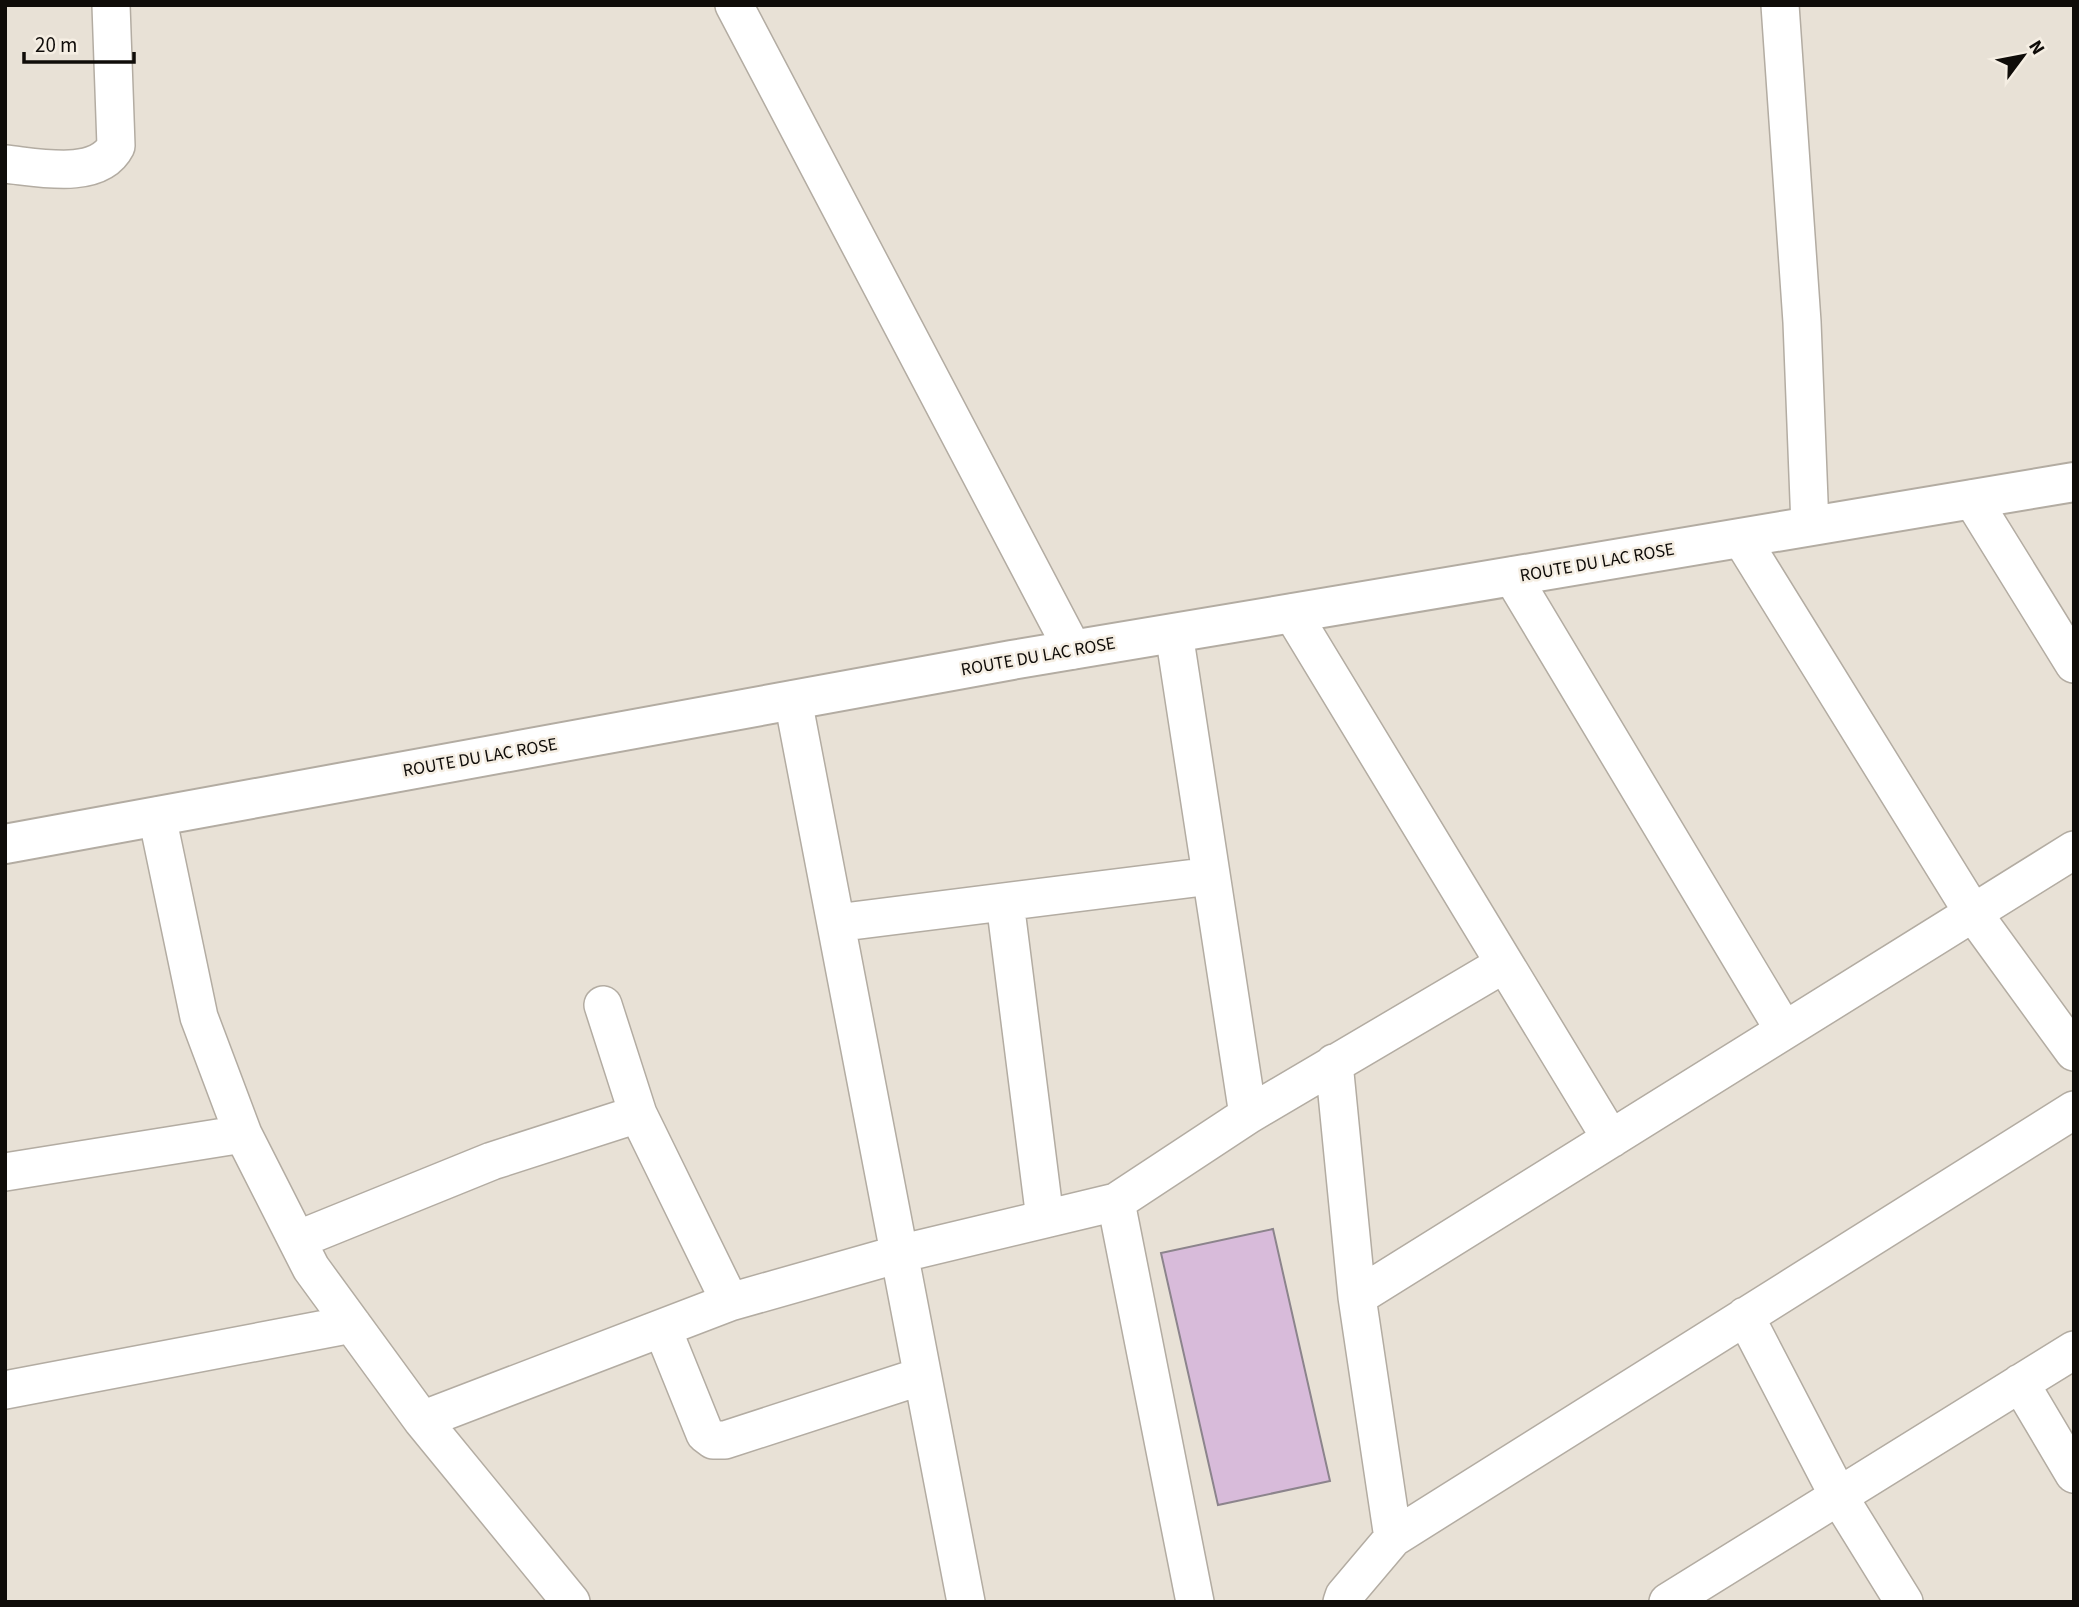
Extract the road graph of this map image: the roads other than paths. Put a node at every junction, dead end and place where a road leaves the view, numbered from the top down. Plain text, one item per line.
1 (111, 5) edge
2 (734, 5) edge
3 (1780, 5) edge
4 (5, 164) edge
5 (2074, 482) edge
6 (1972, 499) junction
7 (1810, 526) junction
8 (1741, 538) junction
9 (1512, 576) junction
10 (1292, 613) junction
11 (1174, 633) junction
12 (1073, 650) junction
13 (2074, 664) edge
14 (793, 700) junction
15 (157, 816) junction
16 (5, 844) edge
17 (2074, 849) edge
18 (1211, 876) junction
19 (1005, 902) junction
20 (1973, 913) junction
21 (836, 923) junction
22 (1504, 964) junction
23 (603, 1004) dead end
24 (1784, 1031) junction
25 (2074, 1052) edge
26 (1334, 1063) junction
27 (2074, 1110) edge
28 (638, 1114) junction
29 (1248, 1115) junction
30 (243, 1134) junction
31 (1611, 1139) junction
32 (5, 1172) edge
33 (1116, 1202) junction
34 (1045, 1219) junction
35 (297, 1240) junction
36 (899, 1254) junction
37 (1357, 1297) junction
38 (730, 1302) junction
39 (1745, 1316) junction
40 (352, 1324) junction
41 (663, 1330) junction
42 (2074, 1350) edge
43 (922, 1376) junction
44 (2020, 1383) junction
45 (5, 1390) edge
46 (422, 1420) junction
47 (2074, 1474) edge
48 (1839, 1497) junction
49 (1393, 1538) junction
50 (571, 1602) edge
51 (966, 1602) edge
52 (1195, 1602) edge
53 (1342, 1602) edge
54 (1668, 1602) edge
55 (1904, 1602) edge

1 - 4 street
2 - 12 street
3 - 7 street
5 - 6 main road, ROUTE DU LAC ROSE
6 - 7 main road, ROUTE DU LAC ROSE
6 - 13 street
7 - 8 main road, ROUTE DU LAC ROSE
8 - 9 main road, ROUTE DU LAC ROSE
8 - 20 street
9 - 10 main road, ROUTE DU LAC ROSE
9 - 24 street
10 - 11 main road, ROUTE DU LAC ROSE
10 - 22 street
11 - 12 main road, ROUTE DU LAC ROSE
11 - 18 street
12 - 14 main road, ROUTE DU LAC ROSE
14 - 15 main road, ROUTE DU LAC ROSE
14 - 21 street
15 - 16 main road, ROUTE DU LAC ROSE
15 - 30 street
17 - 20 street
18 - 19 street
18 - 29 street
19 - 21 street
19 - 34 street
20 - 24 street
20 - 25 street
21 - 36 street
22 - 26 street
22 - 31 street
23 - 28 street
24 - 31 street
26 - 29 street
26 - 37 street
27 - 39 street
28 - 35 street
28 - 38 street
29 - 33 street
30 - 32 street
30 - 35 street
31 - 37 street
33 - 34 street
33 - 52 street
34 - 36 street
35 - 40 street
36 - 38 street
36 - 43 street
37 - 49 street
38 - 41 street
39 - 48 street
39 - 49 street
40 - 45 street
40 - 46 street
41 - 43 street
41 - 46 street
42 - 44 street
43 - 51 street
44 - 47 street
44 - 48 street
46 - 50 street
48 - 54 street
48 - 55 street
49 - 53 street

